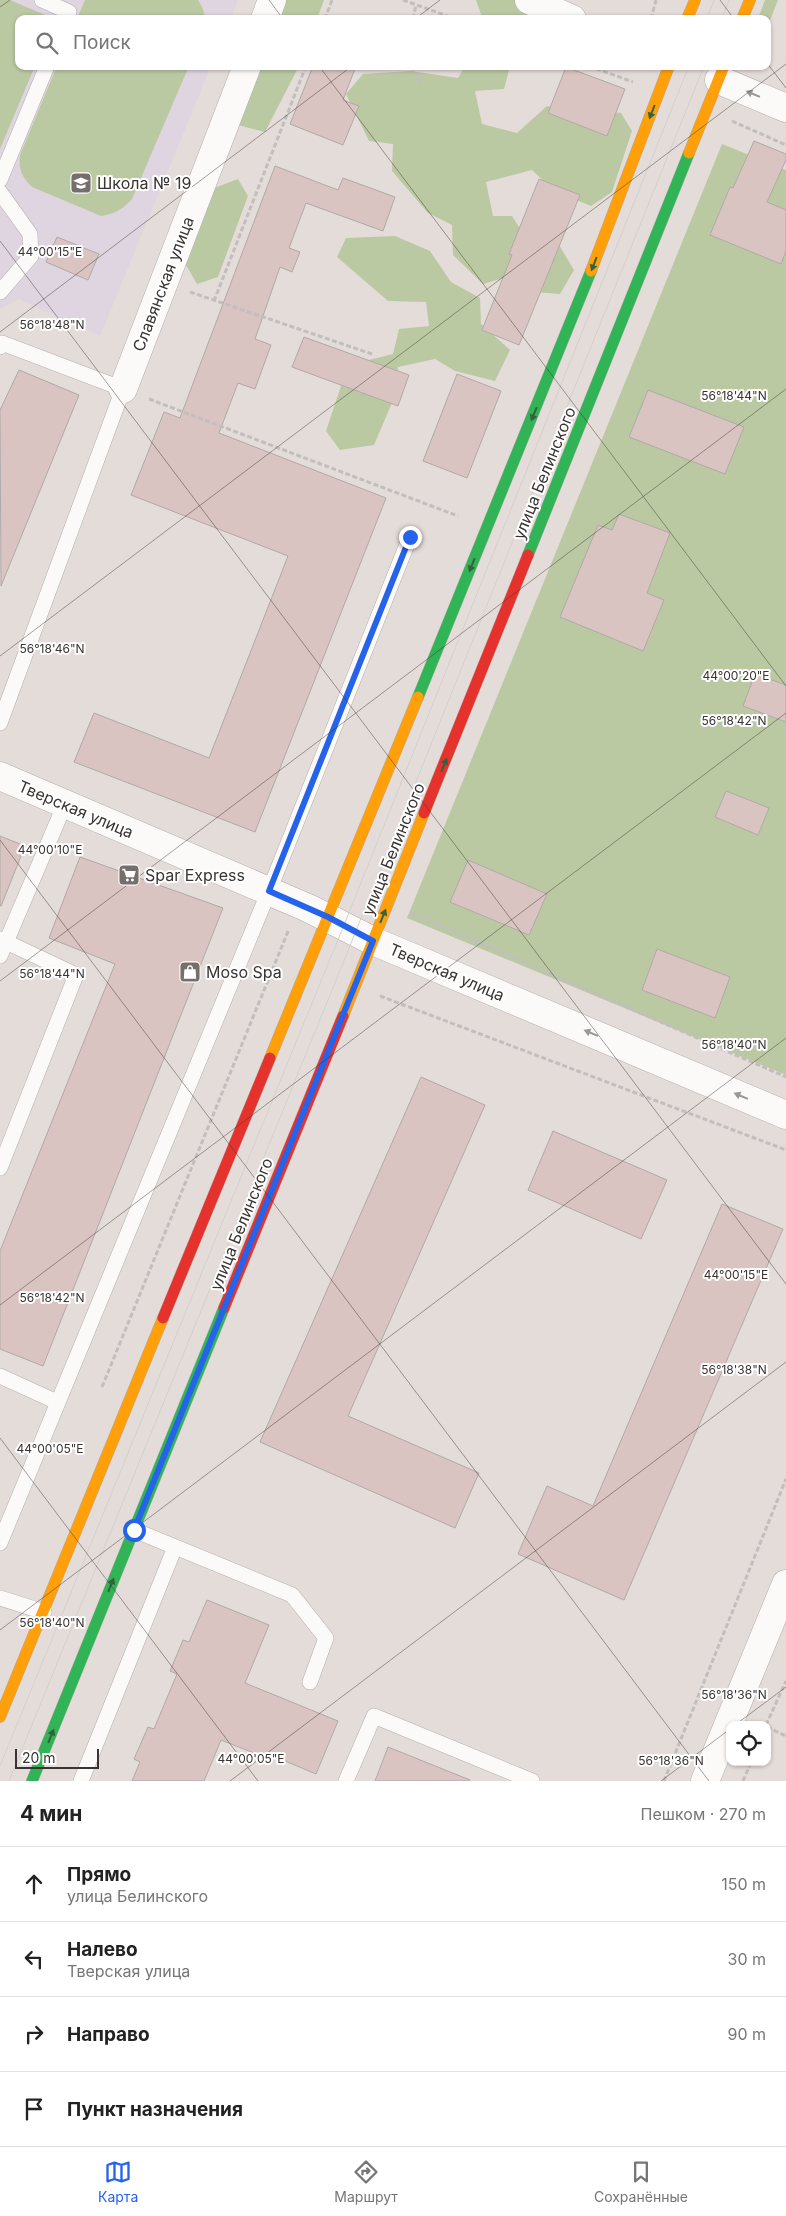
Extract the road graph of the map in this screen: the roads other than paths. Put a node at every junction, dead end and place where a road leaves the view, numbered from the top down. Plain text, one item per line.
1 (42, 0) edge
2 (272, 0) edge
3 (529, 0) edge
4 (694, 0) edge
5 (750, 0) edge
6 (68, 15) edge
7 (266, 15) edge
8 (563, 15) edge
9 (688, 15) edge
10 (744, 15) edge
11 (45, 70) edge
12 (245, 70) edge
13 (667, 70) edge
14 (722, 73) edge
15 (786, 108) edge
16 (0, 180) edge
17 (0, 192) edge
18 (0, 292) edge
19 (0, 347) edge
20 (122, 389) junction
21 (410, 537) dead end
22 (0, 723) edge
23 (0, 776) edge
24 (65, 804) junction
25 (269, 891) junction
26 (328, 917) junction
27 (373, 941) junction
28 (2, 946) edge
29 (786, 1115) edge
30 (0, 1168) edge
31 (0, 1376) edge
32 (57, 1402) junction
33 (134, 1530) junction
34 (0, 1542) edge
35 (175, 1547) junction
36 (786, 1584) edge
37 (0, 1598) edge
38 (44, 1612) junction
39 (780, 1614) edge
40 (310, 1682) dead end
41 (0, 1717) edge
42 (32, 1781) edge
43 (81, 1781) edge
44 (346, 1781) edge
45 (532, 1781) edge
46 (705, 1781) edge

1 - 6 lane
2 - 7 street
3 - 8 street
4 - 9 main road
5 - 10 main road
11 - 16 lane
12 - 20 street, Славянская улица
13 -> 26 main road, улица Белинского
15 -> 14 street
27 -> 14 main road, улица Белинского
17 - 18 lane
19 - 20 lane
20 - 22 lane
21 - 25 lane
23 - 24 street, Тверская улица
24 - 25 street, Тверская улица
24 - 28 lane
25 - 26 street, Тверская улица
25 - 32 lane
26 - 27 street, Тверская улица
26 - 38 main road, улица Белинского
29 -> 27 street, Тверская улица
27 - 33 main road, улица Белинского
28 - 30 lane
31 - 32 lane
32 - 34 lane
33 - 35 lane
42 -> 33 main road, улица Белинского
35 - 40 lane
35 - 43 lane
36 - 39 street
37 - 38 lane
38 - 41 main road, улица Белинского
39 - 46 street
44 - 45 lane

